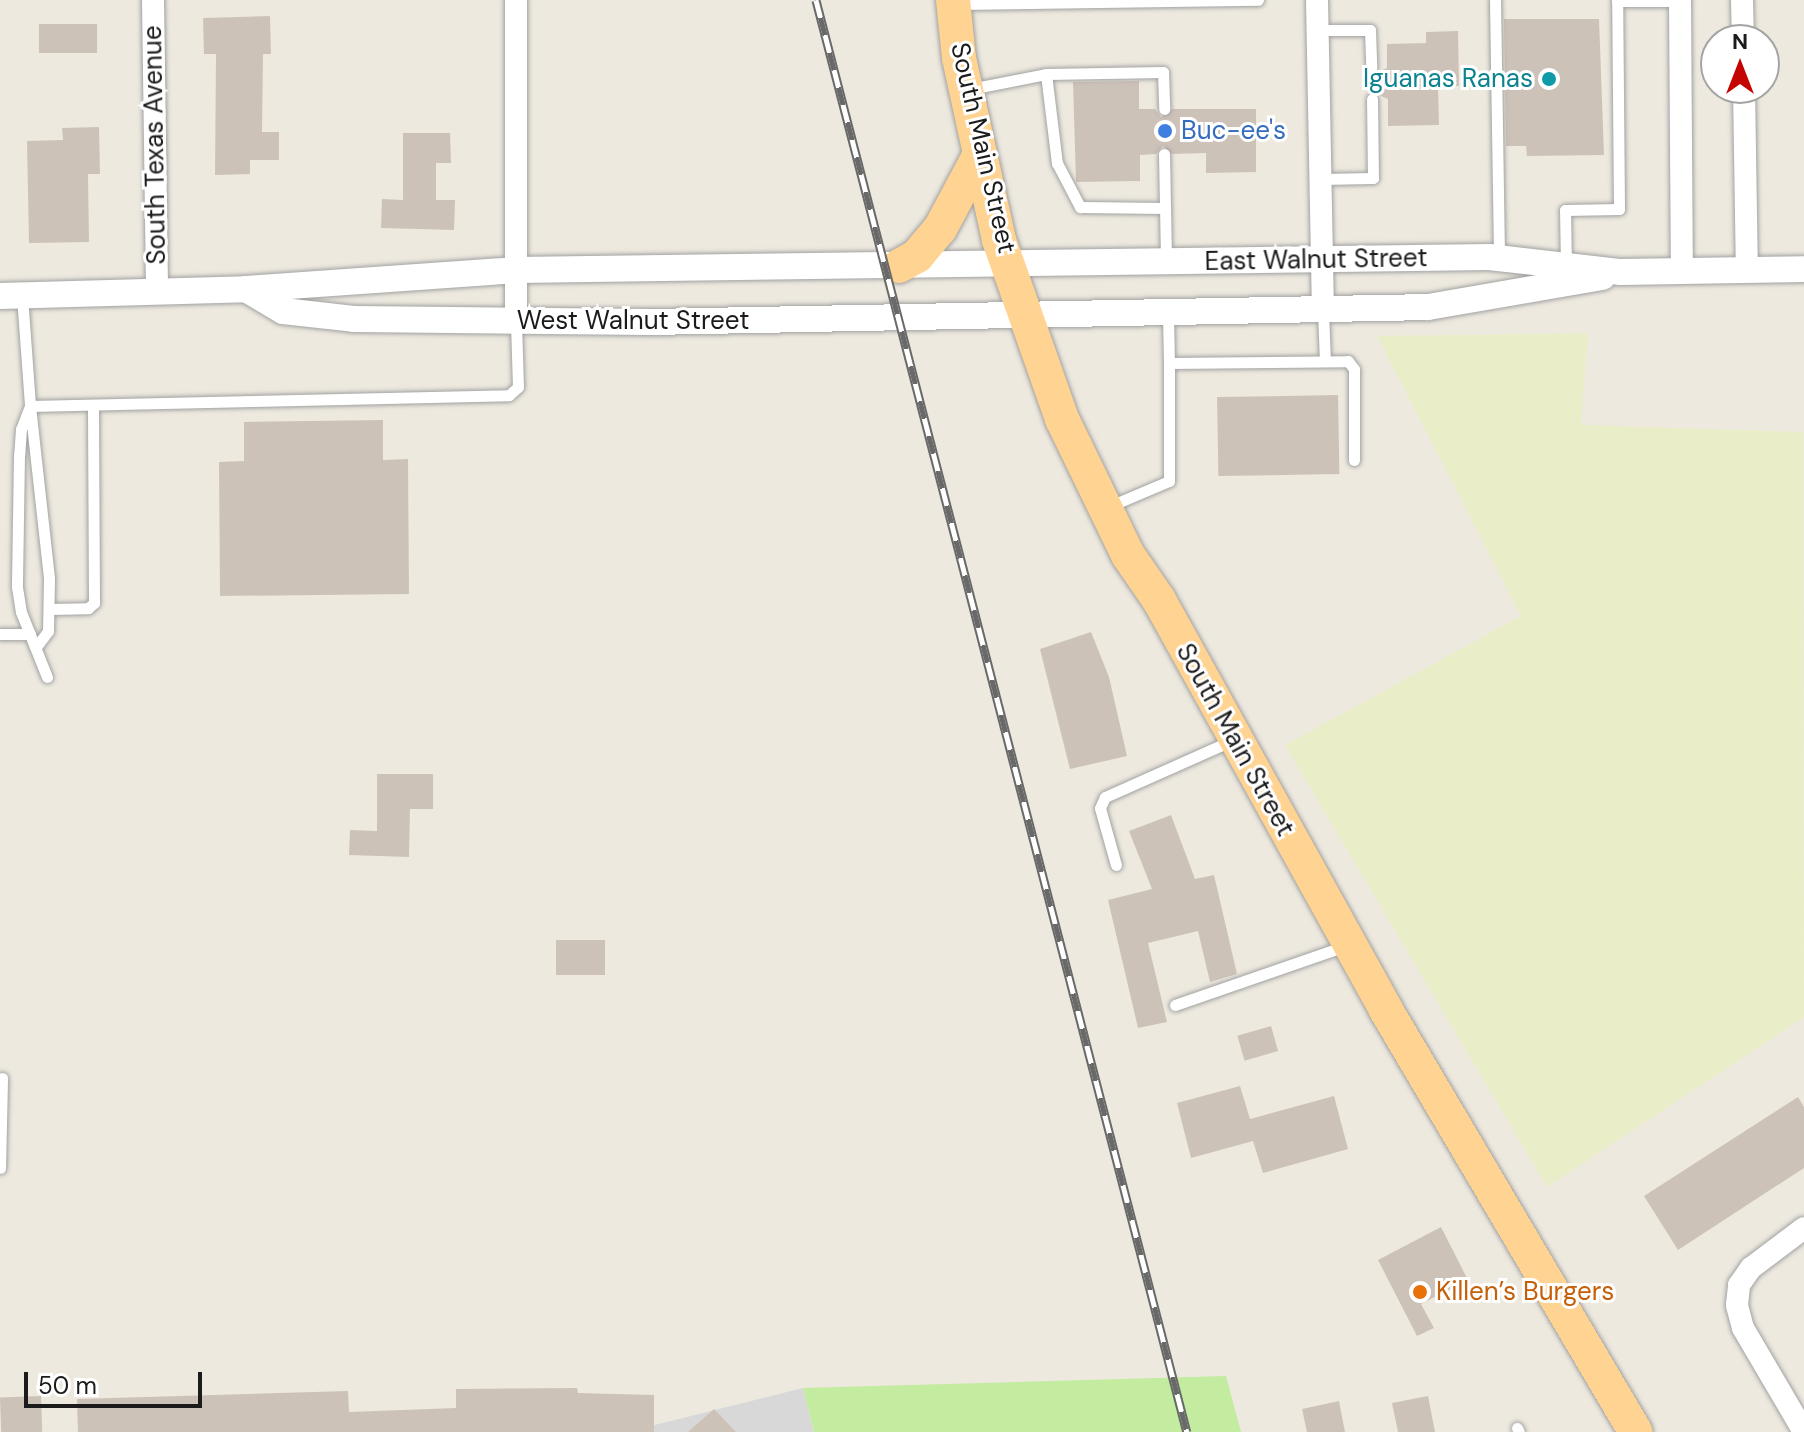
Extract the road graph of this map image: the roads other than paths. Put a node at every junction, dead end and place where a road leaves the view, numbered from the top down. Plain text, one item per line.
1 (153, 0) edge
2 (516, 0) edge
3 (1258, 0) edge
4 (1317, 0) edge
5 (1495, 0) edge
6 (1742, 0) edge
7 (1617, 1) edge
8 (1680, 1) edge
9 (953, 2) edge
10 (1743, 24) edge
11 (1318, 30) junction
12 (1371, 68) dead end
13 (1046, 74) junction
14 (966, 90) junction
15 (1372, 99) dead end
16 (1744, 104) edge
17 (1164, 109) dead end
18 (980, 154) junction
19 (1164, 154) dead end
20 (1321, 179) junction
21 (1165, 208) junction
22 (1499, 258) junction
23 (1322, 260) junction
24 (1166, 262) junction
25 (1010, 265) junction
26 (899, 266) junction
27 (1804, 269) edge
28 (516, 270) junction
29 (1747, 270) junction
30 (1682, 271) junction
31 (1566, 276) junction
32 (246, 289) junction
33 (157, 291) junction
34 (11, 296) edge
35 (1323, 309) junction
36 (1168, 313) junction
37 (1027, 316) junction
38 (516, 322) junction
39 (1325, 361) junction
40 (1169, 363) junction
41 (93, 405) junction
42 (30, 406) junction
43 (1354, 460) dead end
44 (1105, 508) junction
45 (49, 609) junction
46 (0, 634) edge
47 (30, 634) junction
48 (36, 647) junction
49 (47, 677) dead end
50 (1235, 739) junction
51 (1116, 865) dead end
52 (1349, 945) junction
53 (1175, 1005) dead end
54 (2, 1078) dead end
55 (0, 1168) edge
56 (1804, 1228) edge
57 (1636, 1432) edge
58 (1804, 1432) edge

1 - 33 street, South Texas Avenue
2 - 28 street
3 - 9 lane
4 - 11 street
5 - 22 lane
6 - 10 street
7 - 8 lane
7 - 31 lane
8 - 30 street
9 - 14 main road, South Main Street
11 - 12 lane
11 - 20 street
13 - 14 lane
13 - 17 lane
13 - 21 lane
14 - 18 main road, South Main Street
15 - 20 lane
16 - 29 street
18 - 25 main road, South Main Street
18 - 26 main road
19 - 21 lane
20 - 23 street
21 - 24 lane
22 - 23 street, East Walnut Street
22 - 31 street, East Walnut Street
23 - 24 street, East Walnut Street
23 - 35 street
24 - 25 street, East Walnut Street
25 - 26 street, West Walnut Street
25 - 37 main road, South Main Street
26 - 28 street, West Walnut Street
27 - 29 street, East Walnut Street
28 - 32 street, West Walnut Street
28 - 38 street
29 - 30 street, East Walnut Street
30 - 31 street, East Walnut Street
31 - 35 street, East Walnut Street
32 - 33 street, West Walnut Street
32 - 38 street, West Walnut Street
33 - 34 street, West Walnut Street
34 - 42 lane
35 - 36 street, East Walnut Street
35 - 39 lane
36 - 37 street, East Walnut Street
36 - 40 lane
37 - 38 street, West Walnut Street
37 - 44 main road, South Main Street
38 - 41 lane
39 - 40 lane
39 - 43 lane
40 - 44 lane
41 - 42 lane
41 - 45 lane
42 - 45 lane
42 - 47 lane
44 - 50 main road, South Main Street
45 - 48 lane
46 - 47 lane
47 - 48 lane
48 - 49 lane
50 - 51 lane
50 - 52 main road, South Main Street
52 - 53 lane
52 - 57 main road, South Main Street
54 - 55 lane
56 - 58 street

